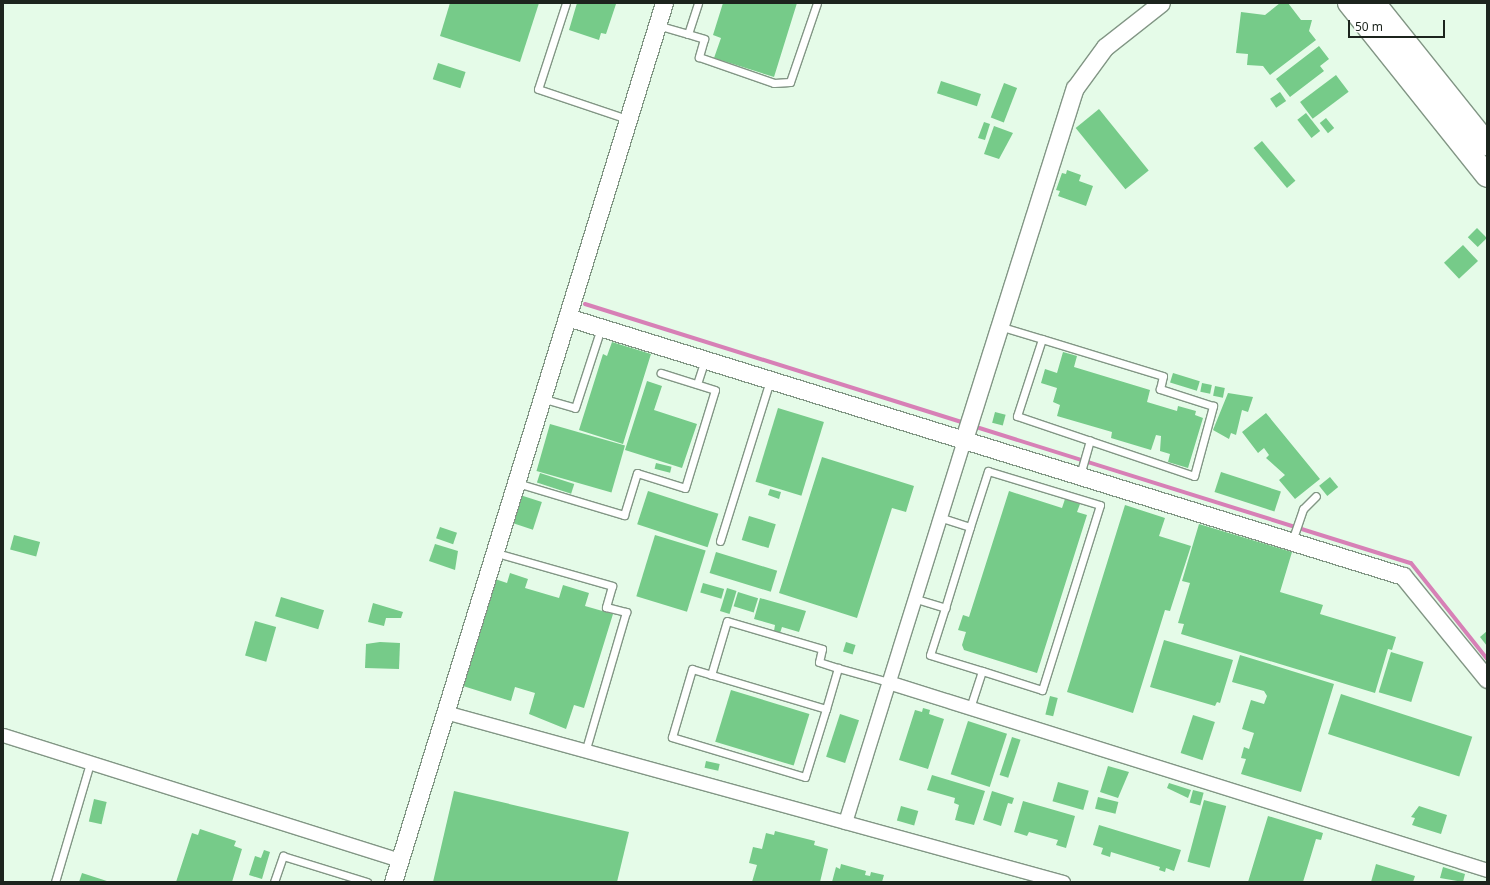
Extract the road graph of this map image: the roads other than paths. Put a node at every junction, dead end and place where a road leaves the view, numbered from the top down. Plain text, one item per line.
1 (566, 3) edge
2 (664, 3) edge
3 (698, 3) edge
4 (817, 3) edge
5 (1160, 3) edge
6 (1349, 3) edge
7 (1374, 3) edge
8 (657, 25) junction
9 (688, 34) junction
10 (627, 119) junction
11 (1487, 144) edge
12 (1487, 176) edge
13 (567, 317) junction
14 (999, 326) junction
15 (601, 328) junction
16 (1042, 339) junction
17 (705, 360) junction
18 (661, 373) dead end
19 (770, 380) junction
20 (697, 384) junction
21 (541, 398) junction
22 (967, 430) junction
23 (1090, 440) junction
24 (1081, 471) junction
25 (514, 482) junction
26 (1316, 496) dead end
27 (939, 517) junction
28 (970, 527) junction
29 (1293, 537) junction
30 (720, 541) dead end
31 (493, 552) junction
32 (912, 598) junction
33 (945, 608) junction
34 (838, 668) junction
35 (982, 671) junction
36 (711, 675) junction
37 (1487, 679) edge
38 (888, 682) junction
39 (970, 708) junction
40 (826, 709) junction
41 (445, 712) junction
42 (3, 735) edge
43 (586, 749) junction
44 (90, 763) junction
45 (845, 822) junction
46 (399, 860) junction
47 (1487, 870) edge
48 (55, 882) edge
49 (274, 882) edge
50 (367, 882) edge
51 (393, 882) edge
52 (1063, 882) edge

1 - 10 lane
2 - 8 street
3 - 9 lane
4 - 9 lane
5 - 14 street
6 - 12 highway
7 - 11 highway
8 - 9 lane
8 - 10 street
10 - 13 street
13 - 15 street
13 - 21 street
14 - 16 lane
14 - 22 street
15 - 17 street
15 - 21 lane
16 - 23 lane
16 - 23 lane
17 - 19 street
17 - 20 lane
18 - 20 lane
19 - 22 street
19 - 30 lane
20 - 25 lane
21 - 25 street
22 - 24 street
22 - 27 street
23 - 24 lane
24 - 29 street
25 - 31 street
26 - 29 lane
27 - 28 lane
27 - 32 street
28 - 33 lane
28 - 35 lane
29 - 37 street
31 - 41 street
31 - 43 lane
32 - 33 lane
32 - 38 street
33 - 35 lane
34 - 36 lane
34 - 38 lane
34 - 40 lane
35 - 39 lane
36 - 40 lane
36 - 40 lane
38 - 39 street
38 - 45 street
39 - 47 street
41 - 43 street
41 - 46 street
42 - 44 street
43 - 45 street
44 - 46 street
44 - 48 lane
45 - 52 street
46 - 51 street
49 - 50 lane

